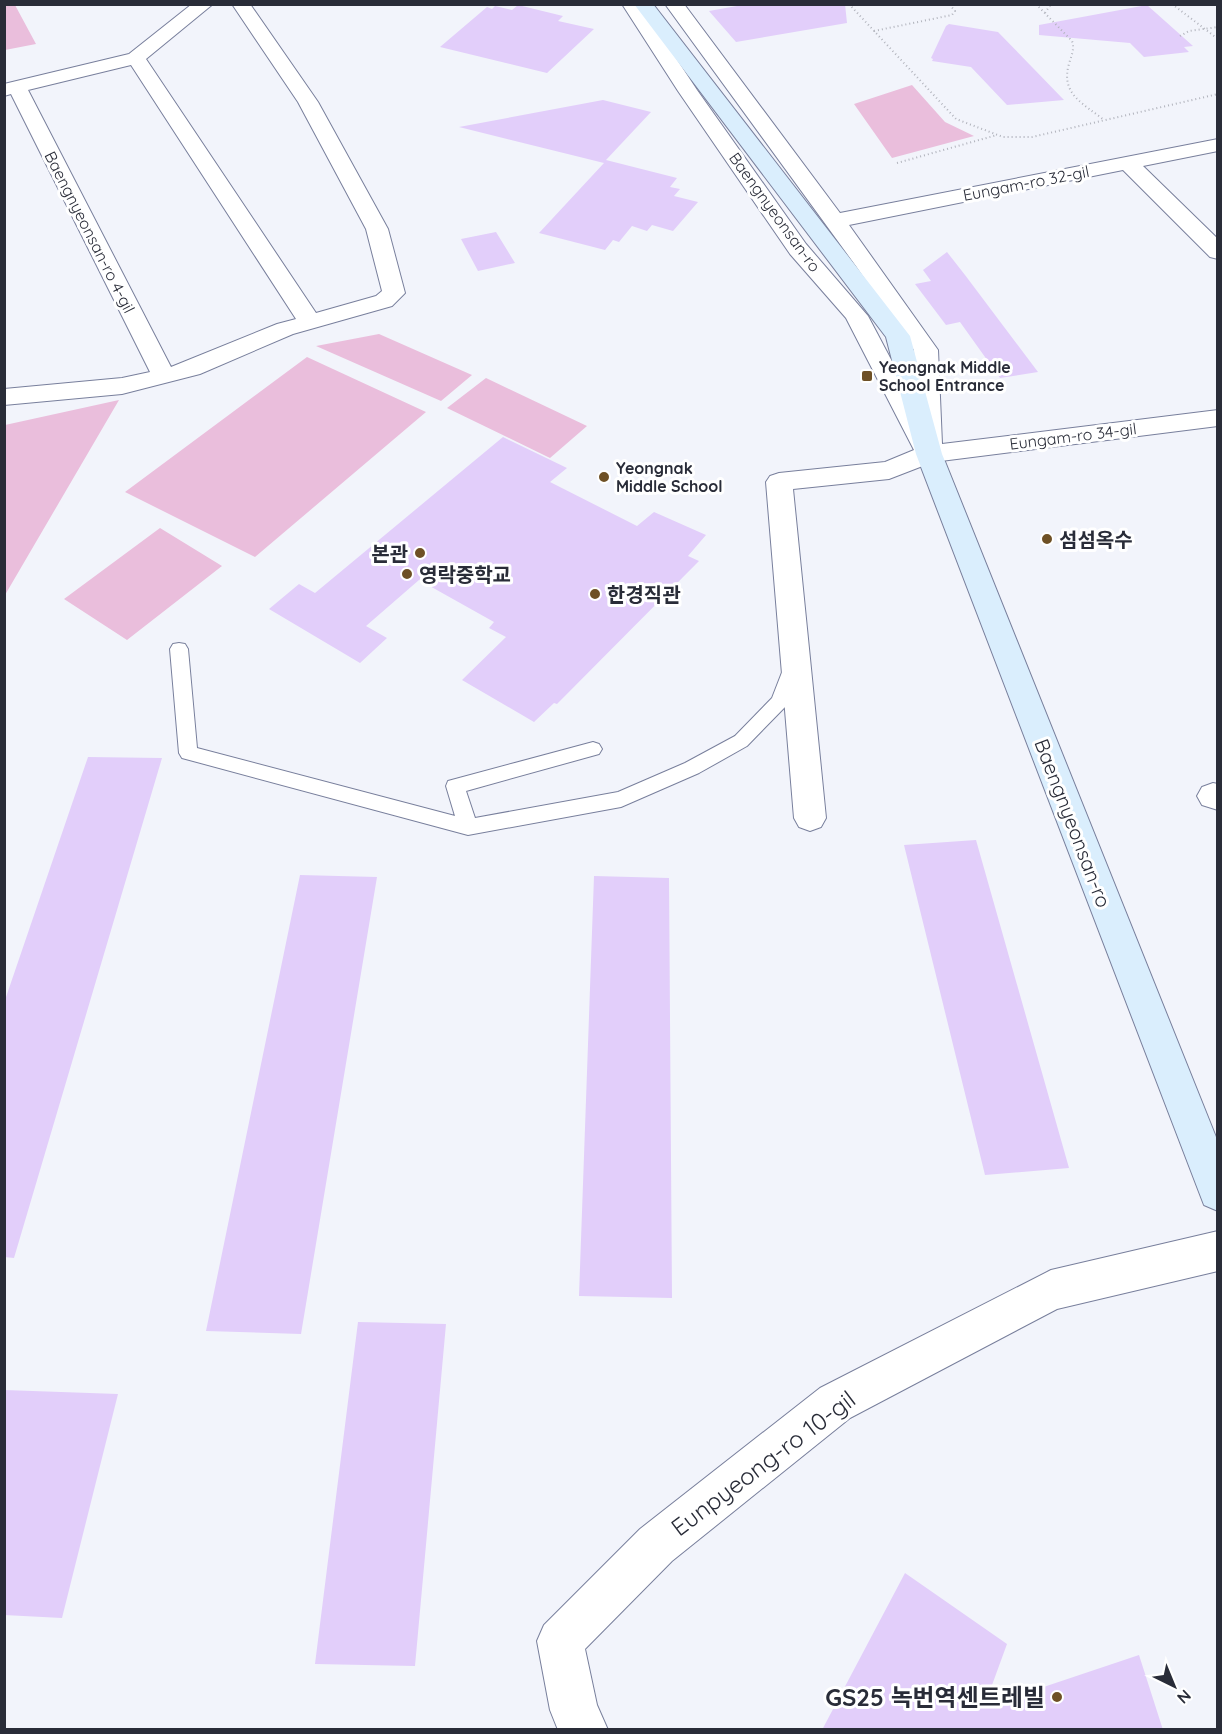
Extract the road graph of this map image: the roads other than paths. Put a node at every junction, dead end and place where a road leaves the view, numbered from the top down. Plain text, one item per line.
1 (204, 4) edge
2 (241, 4) edge
3 (632, 4) edge
4 (643, 4) edge
5 (674, 4) edge
6 (136, 58) junction
7 (11, 89) edge
8 (1218, 145) edge
9 (1128, 163) junction
10 (834, 221) junction
11 (1218, 252) edge
12 (310, 322) junction
13 (164, 376) junction
14 (4, 397) edge
15 (1218, 418) edge
16 (929, 454) junction
17 (179, 649) dead end
18 (796, 656) junction
19 (593, 749) dead end
20 (810, 818) dead end
21 (468, 827) junction
22 (1218, 1192) edge
23 (1218, 1251) edge
24 (584, 1730) edge

1 - 6 street, Baengnyeonsan-ro 4-gil
2 - 12 street
3 - 16 street, Baengnyeonsan-ro
4 - 16 main road, Baengnyeonsan-ro
5 - 10 street, Baengnyeonsan-ro
6 - 7 street, Baengnyeonsan-ro 4-gil
6 - 12 street
7 - 13 street, Baengnyeonsan-ro 4-gil
8 - 9 street, Eungam-ro 32-gil
9 - 10 street, Eungam-ro 32-gil
9 - 11 street
10 - 16 street, Baengnyeonsan-ro
12 - 13 street
13 - 14 street
15 - 16 street, Eungam-ro 34-gil
16 - 18 street, Eungam-ro 34-gil
16 - 22 main road, Baengnyeonsan-ro
17 - 21 lane
18 - 20 street
18 - 21 lane
19 - 21 lane
23 - 24 street, Eunpyeong-ro 10-gil

